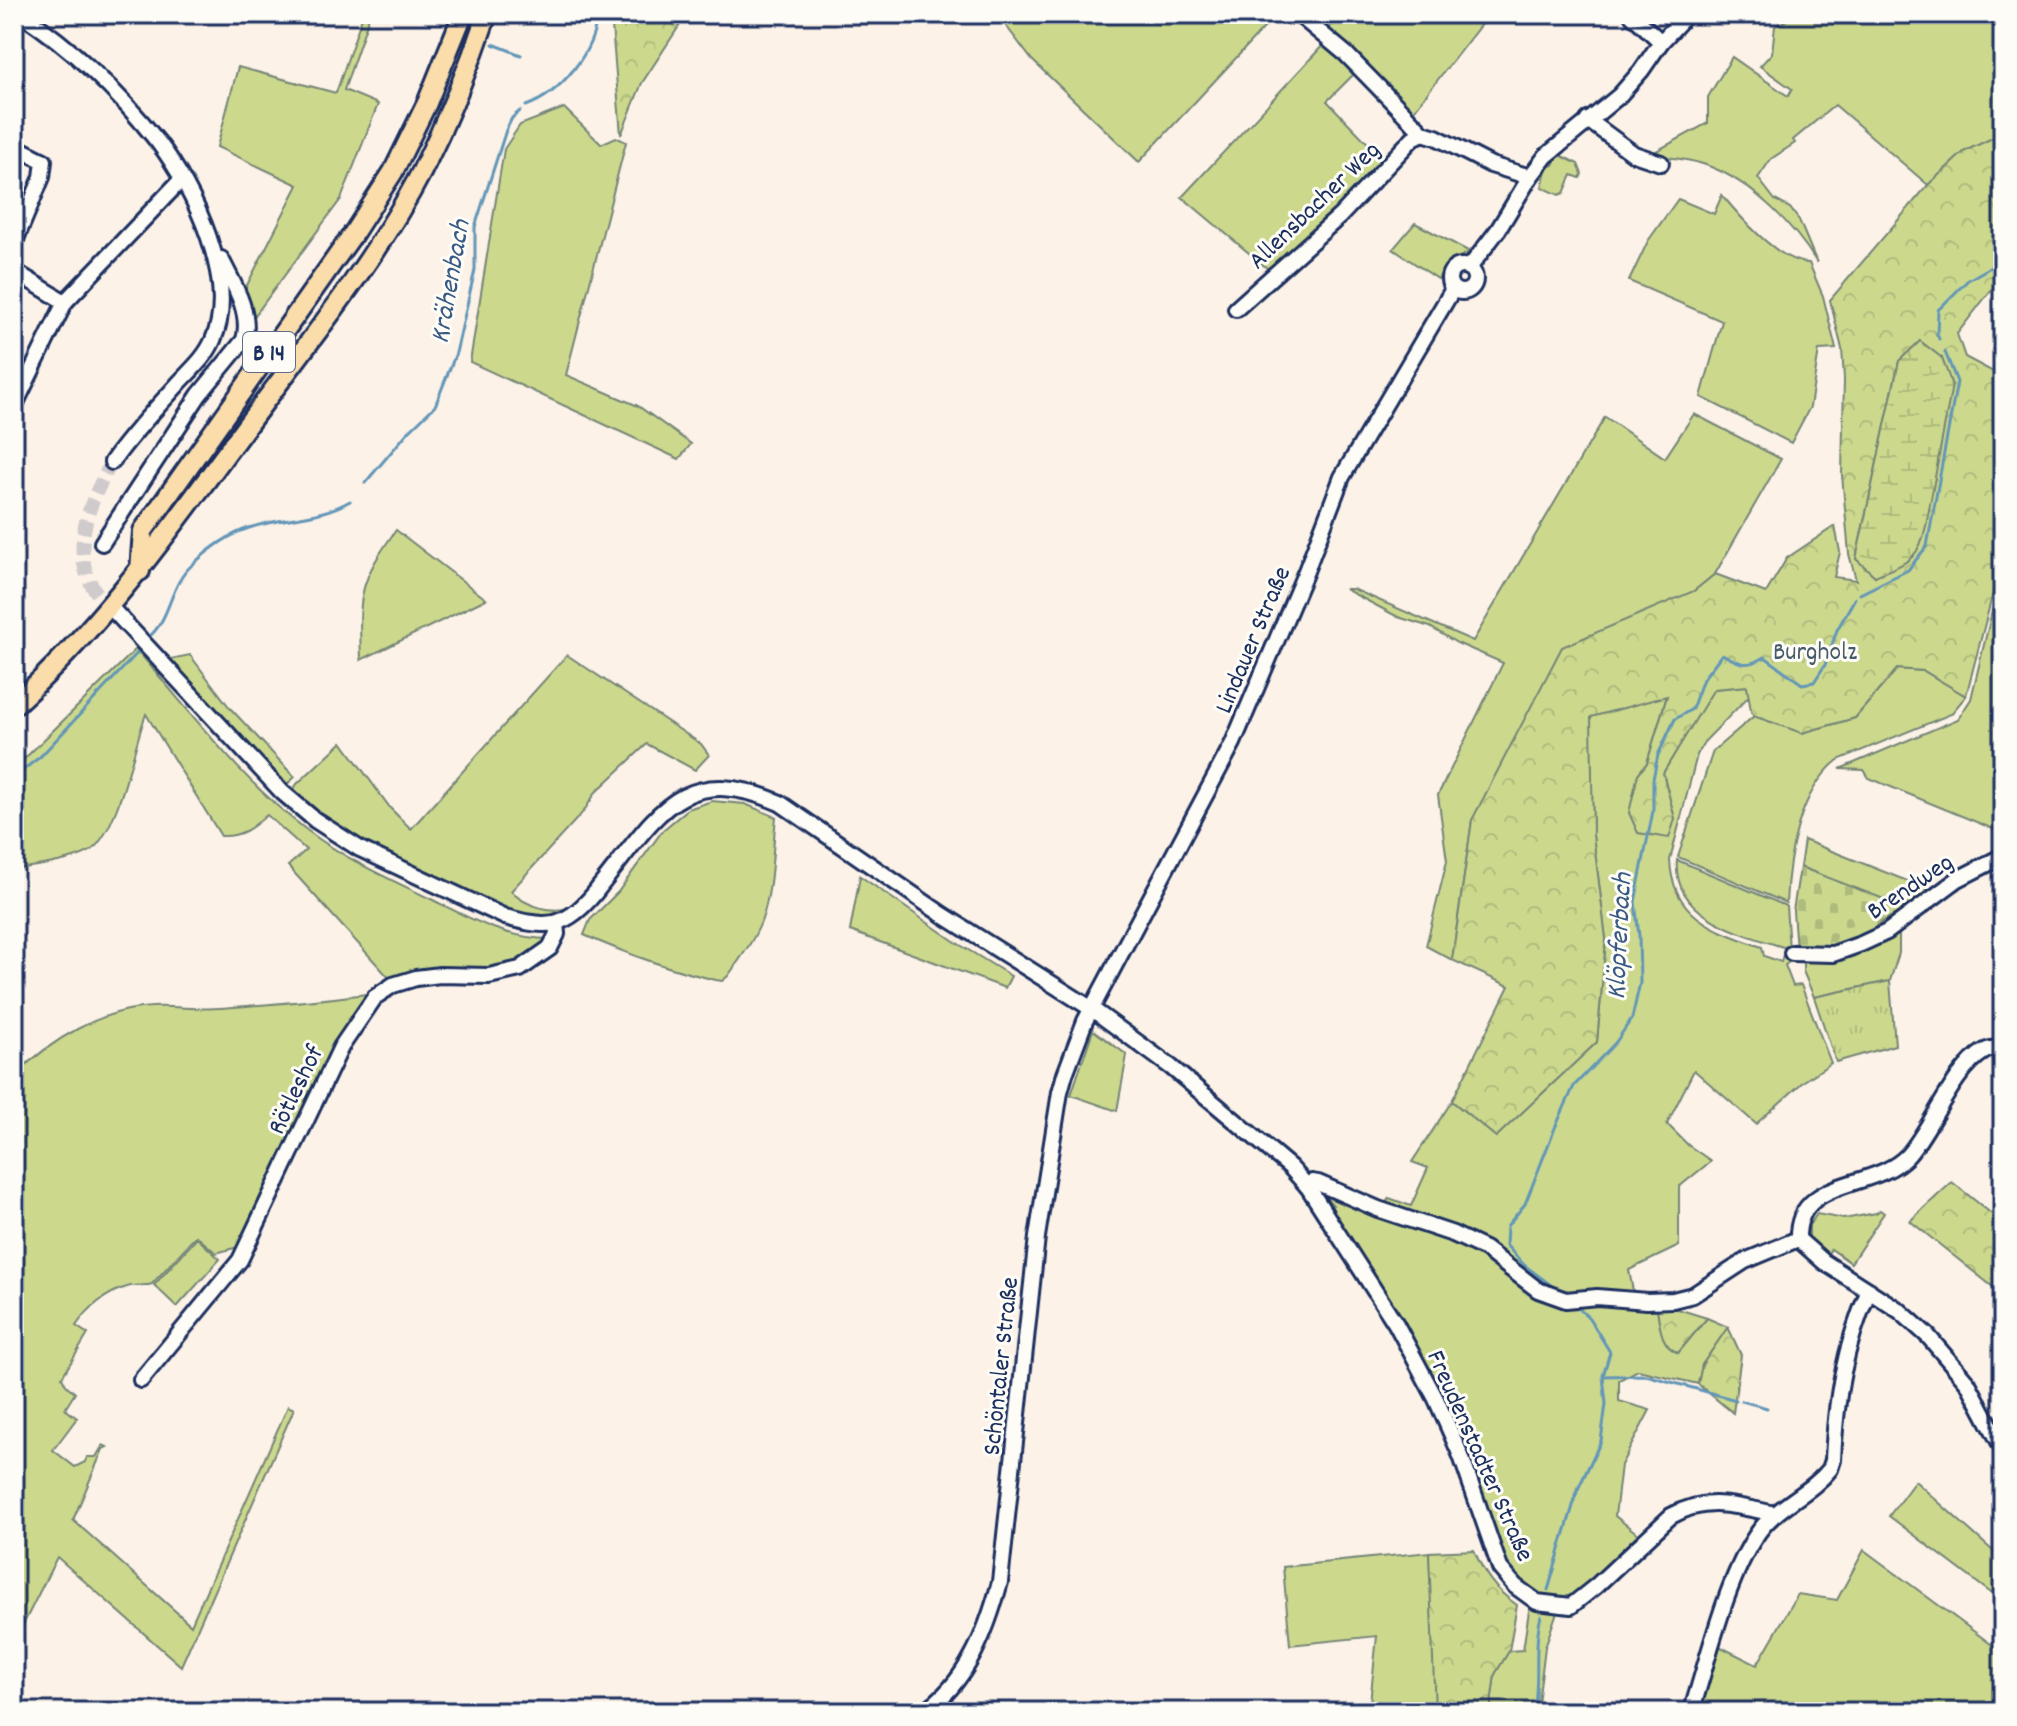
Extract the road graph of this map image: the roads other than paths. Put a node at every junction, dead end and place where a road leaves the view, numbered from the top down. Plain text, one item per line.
1 (21, 14) edge
2 (487, 14) edge
3 (1298, 14) edge
4 (1631, 14) edge
5 (1687, 14) edge
6 (463, 18) edge
7 (1661, 42) junction
8 (1588, 120) junction
9 (1423, 133) junction
10 (14, 146) edge
11 (1661, 163) dead end
12 (1530, 177) junction
13 (181, 180) junction
14 (205, 226) junction
15 (14, 244) edge
16 (14, 271) edge
17 (65, 302) junction
18 (1236, 309) dead end
19 (14, 407) edge
20 (112, 462) tunnel mouth
21 (102, 543) dead end
22 (140, 571) junction
23 (114, 611) tunnel mouth
24 (14, 705) edge
25 (2003, 856) edge
26 (556, 923) junction
27 (1792, 953) dead end
28 (1092, 1009) junction
29 (2003, 1048) edge
30 (1307, 1186) junction
31 (1798, 1239) junction
32 (1869, 1290) junction
33 (141, 1380) dead end
34 (2003, 1449) edge
35 (1775, 1514) junction
36 (923, 1712) edge
37 (1693, 1712) edge

1 - 13 street
2 - 22 main road
3 - 9 street
4 - 7 street
5 - 7 street, Lindauer Straße
6 - 22 main road, B 14
7 - 8 street, Lindauer Straße
8 - 11 street
8 - 12 street, Lindauer Straße
9 - 12 street
9 - 18 street, Allensbacher Weg
10 - 15 street
12 - 28 street, Lindauer Straße
13 - 14 street
13 - 17 street
14 - 20 street
14 - 21 street
16 - 17 street
17 - 19 street
22 - 24 main road
23 - 26 street
25 - 27 street, Brendweg
26 - 28 street, Freudenstadter Straße
26 - 33 street, Rötleshof
28 - 30 street, Freudenstadter Straße
28 - 36 street, Schöntaler Straße
29 - 31 street
30 - 31 street
30 - 35 street, Freudenstadter Straße
31 - 32 street
32 - 34 street
32 - 35 street
35 - 37 street

